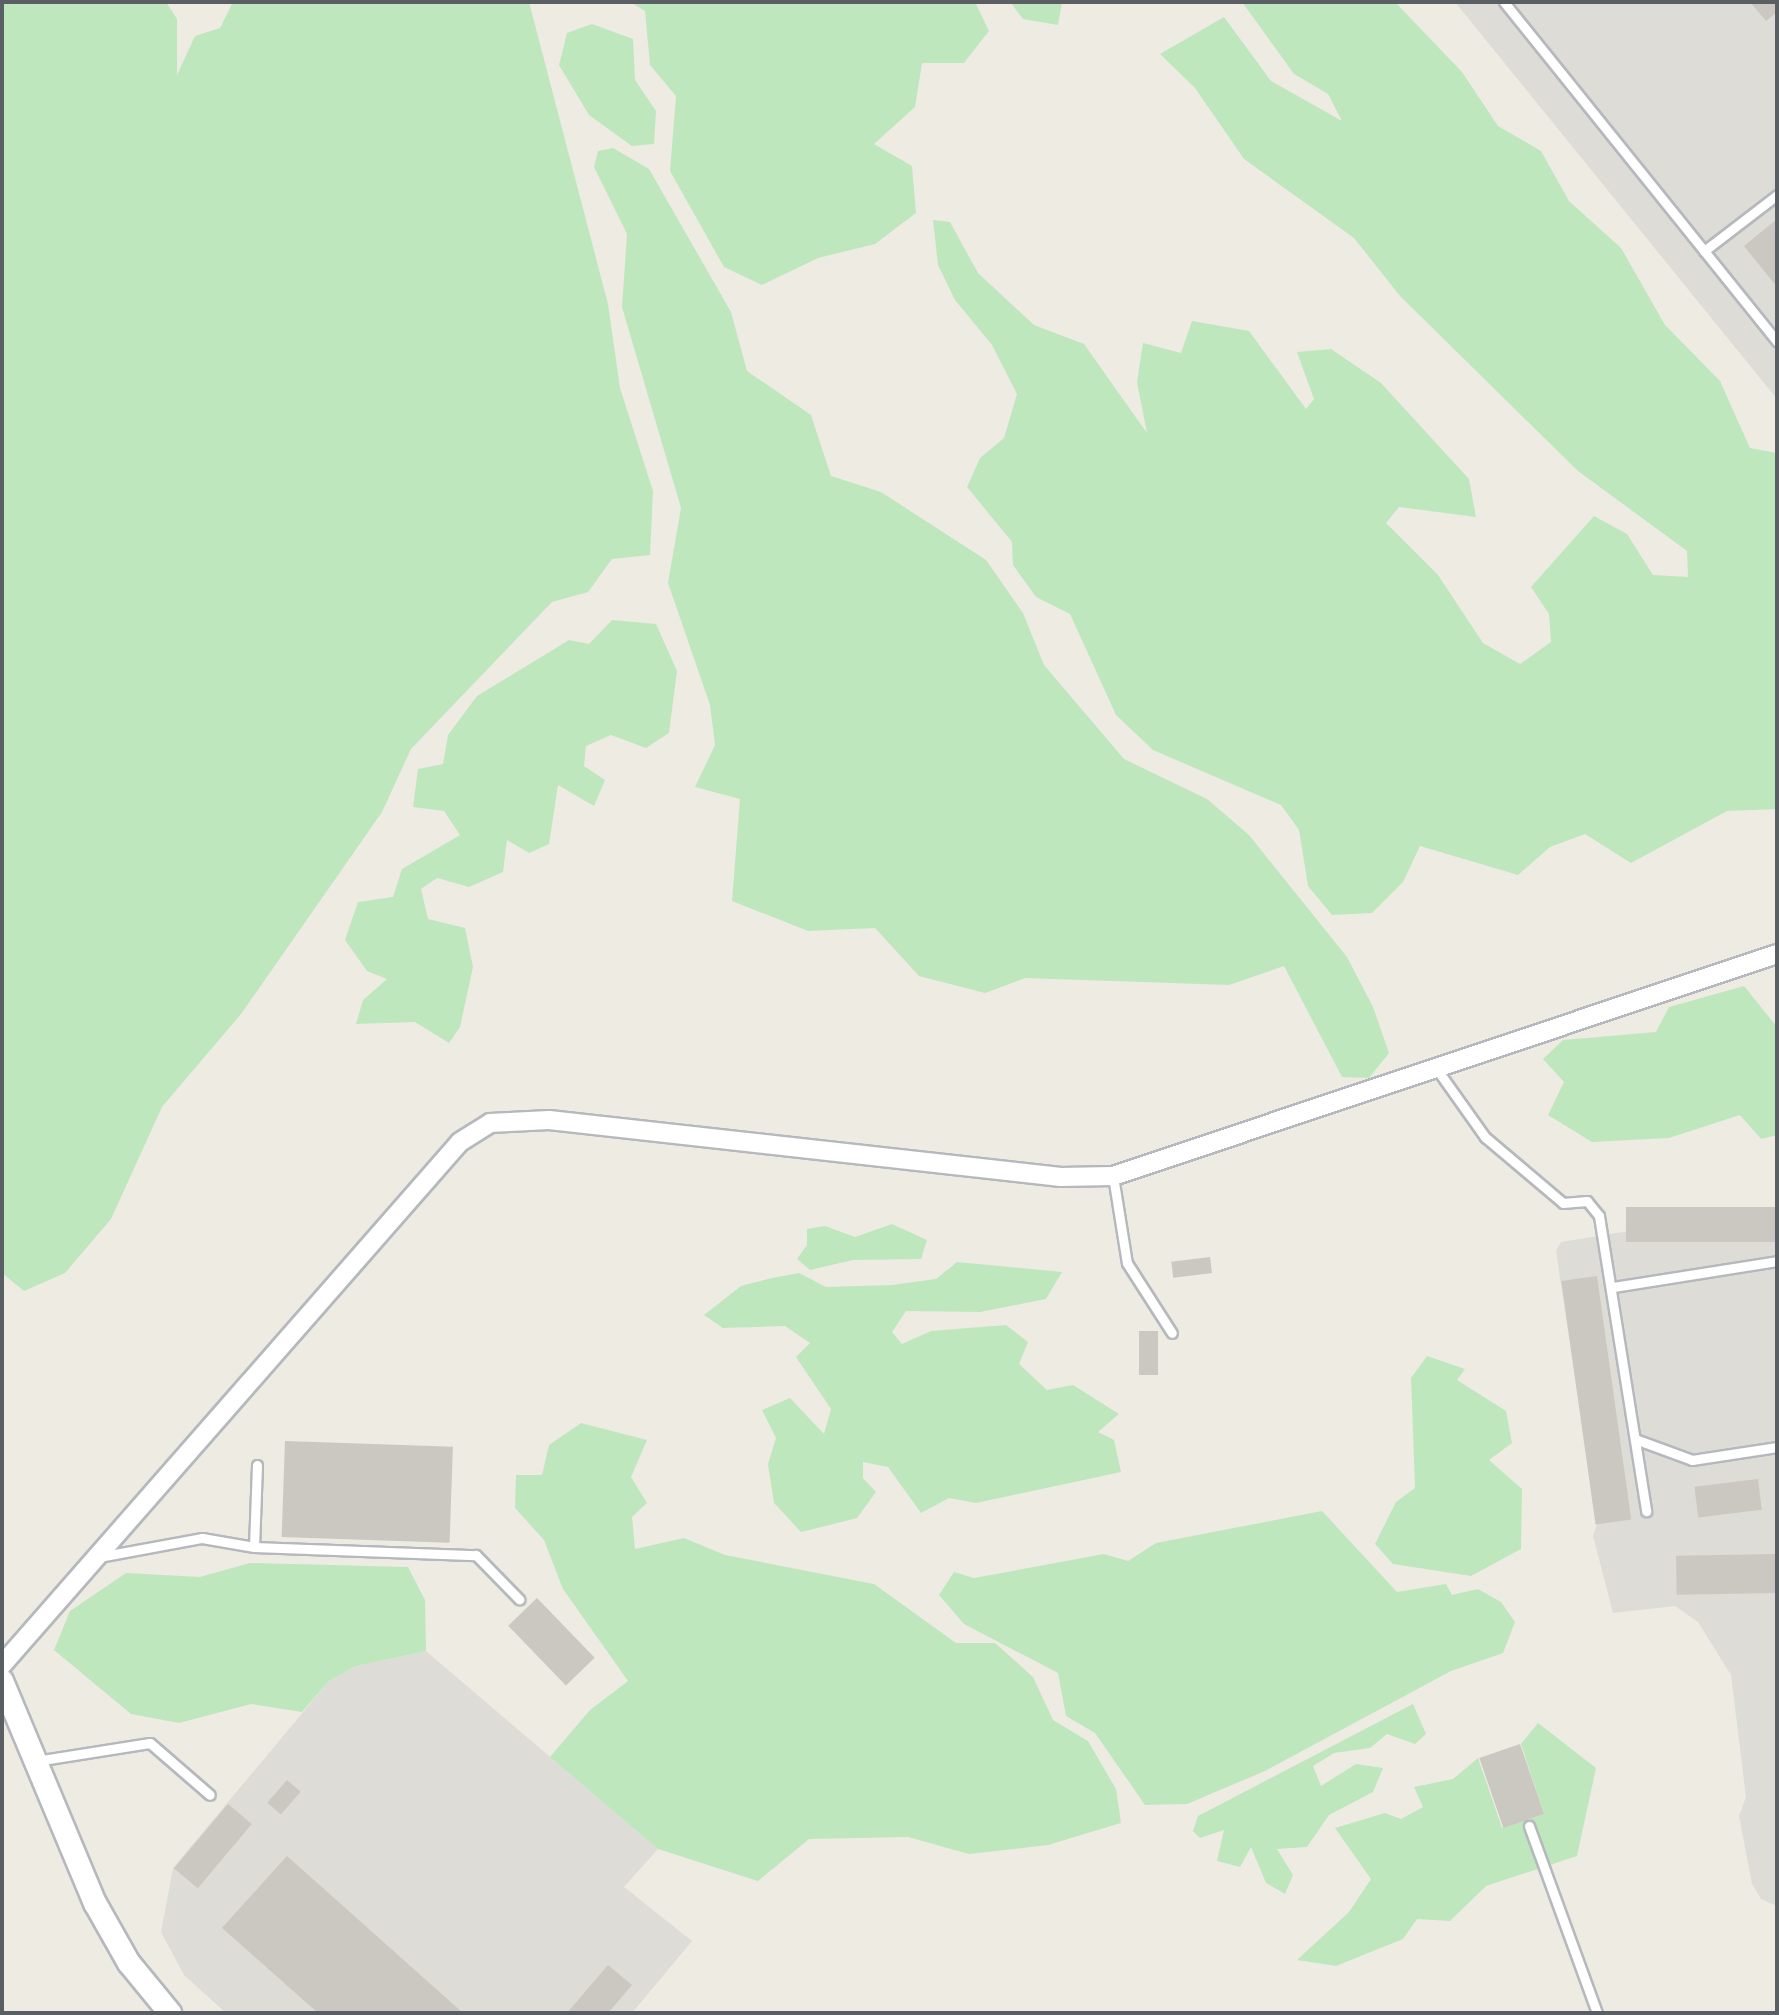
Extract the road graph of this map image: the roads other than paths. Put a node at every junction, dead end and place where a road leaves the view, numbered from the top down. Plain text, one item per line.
1 (1504, 2) edge
2 (1777, 195) edge
3 (1704, 251) junction
4 (1777, 342) edge
5 (1777, 954) edge
6 (1436, 1068) junction
7 (1113, 1176) junction
8 (1777, 1261) edge
9 (1613, 1287) junction
10 (1172, 1333) dead end
11 (1635, 1439) junction
12 (1777, 1447) edge
13 (257, 1465) dead end
14 (1646, 1511) dead end
15 (254, 1547) junction
16 (104, 1556) junction
17 (519, 1599) dead end
18 (2, 1665) edge
19 (2, 1681) edge
20 (34, 1761) junction
21 (210, 1795) dead end
22 (1529, 1826) dead end
23 (170, 2013) edge
24 (1597, 2013) edge

1 - 3 lane
2 - 3 lane
3 - 4 lane
5 - 6 street
6 - 7 street
6 - 9 lane
7 - 10 lane
7 - 16 street
8 - 9 lane
9 - 11 lane
11 - 12 lane
11 - 14 lane
13 - 15 lane
15 - 16 lane
15 - 17 lane
16 - 18 street
19 - 20 street
20 - 21 lane
20 - 23 street
22 - 24 lane

